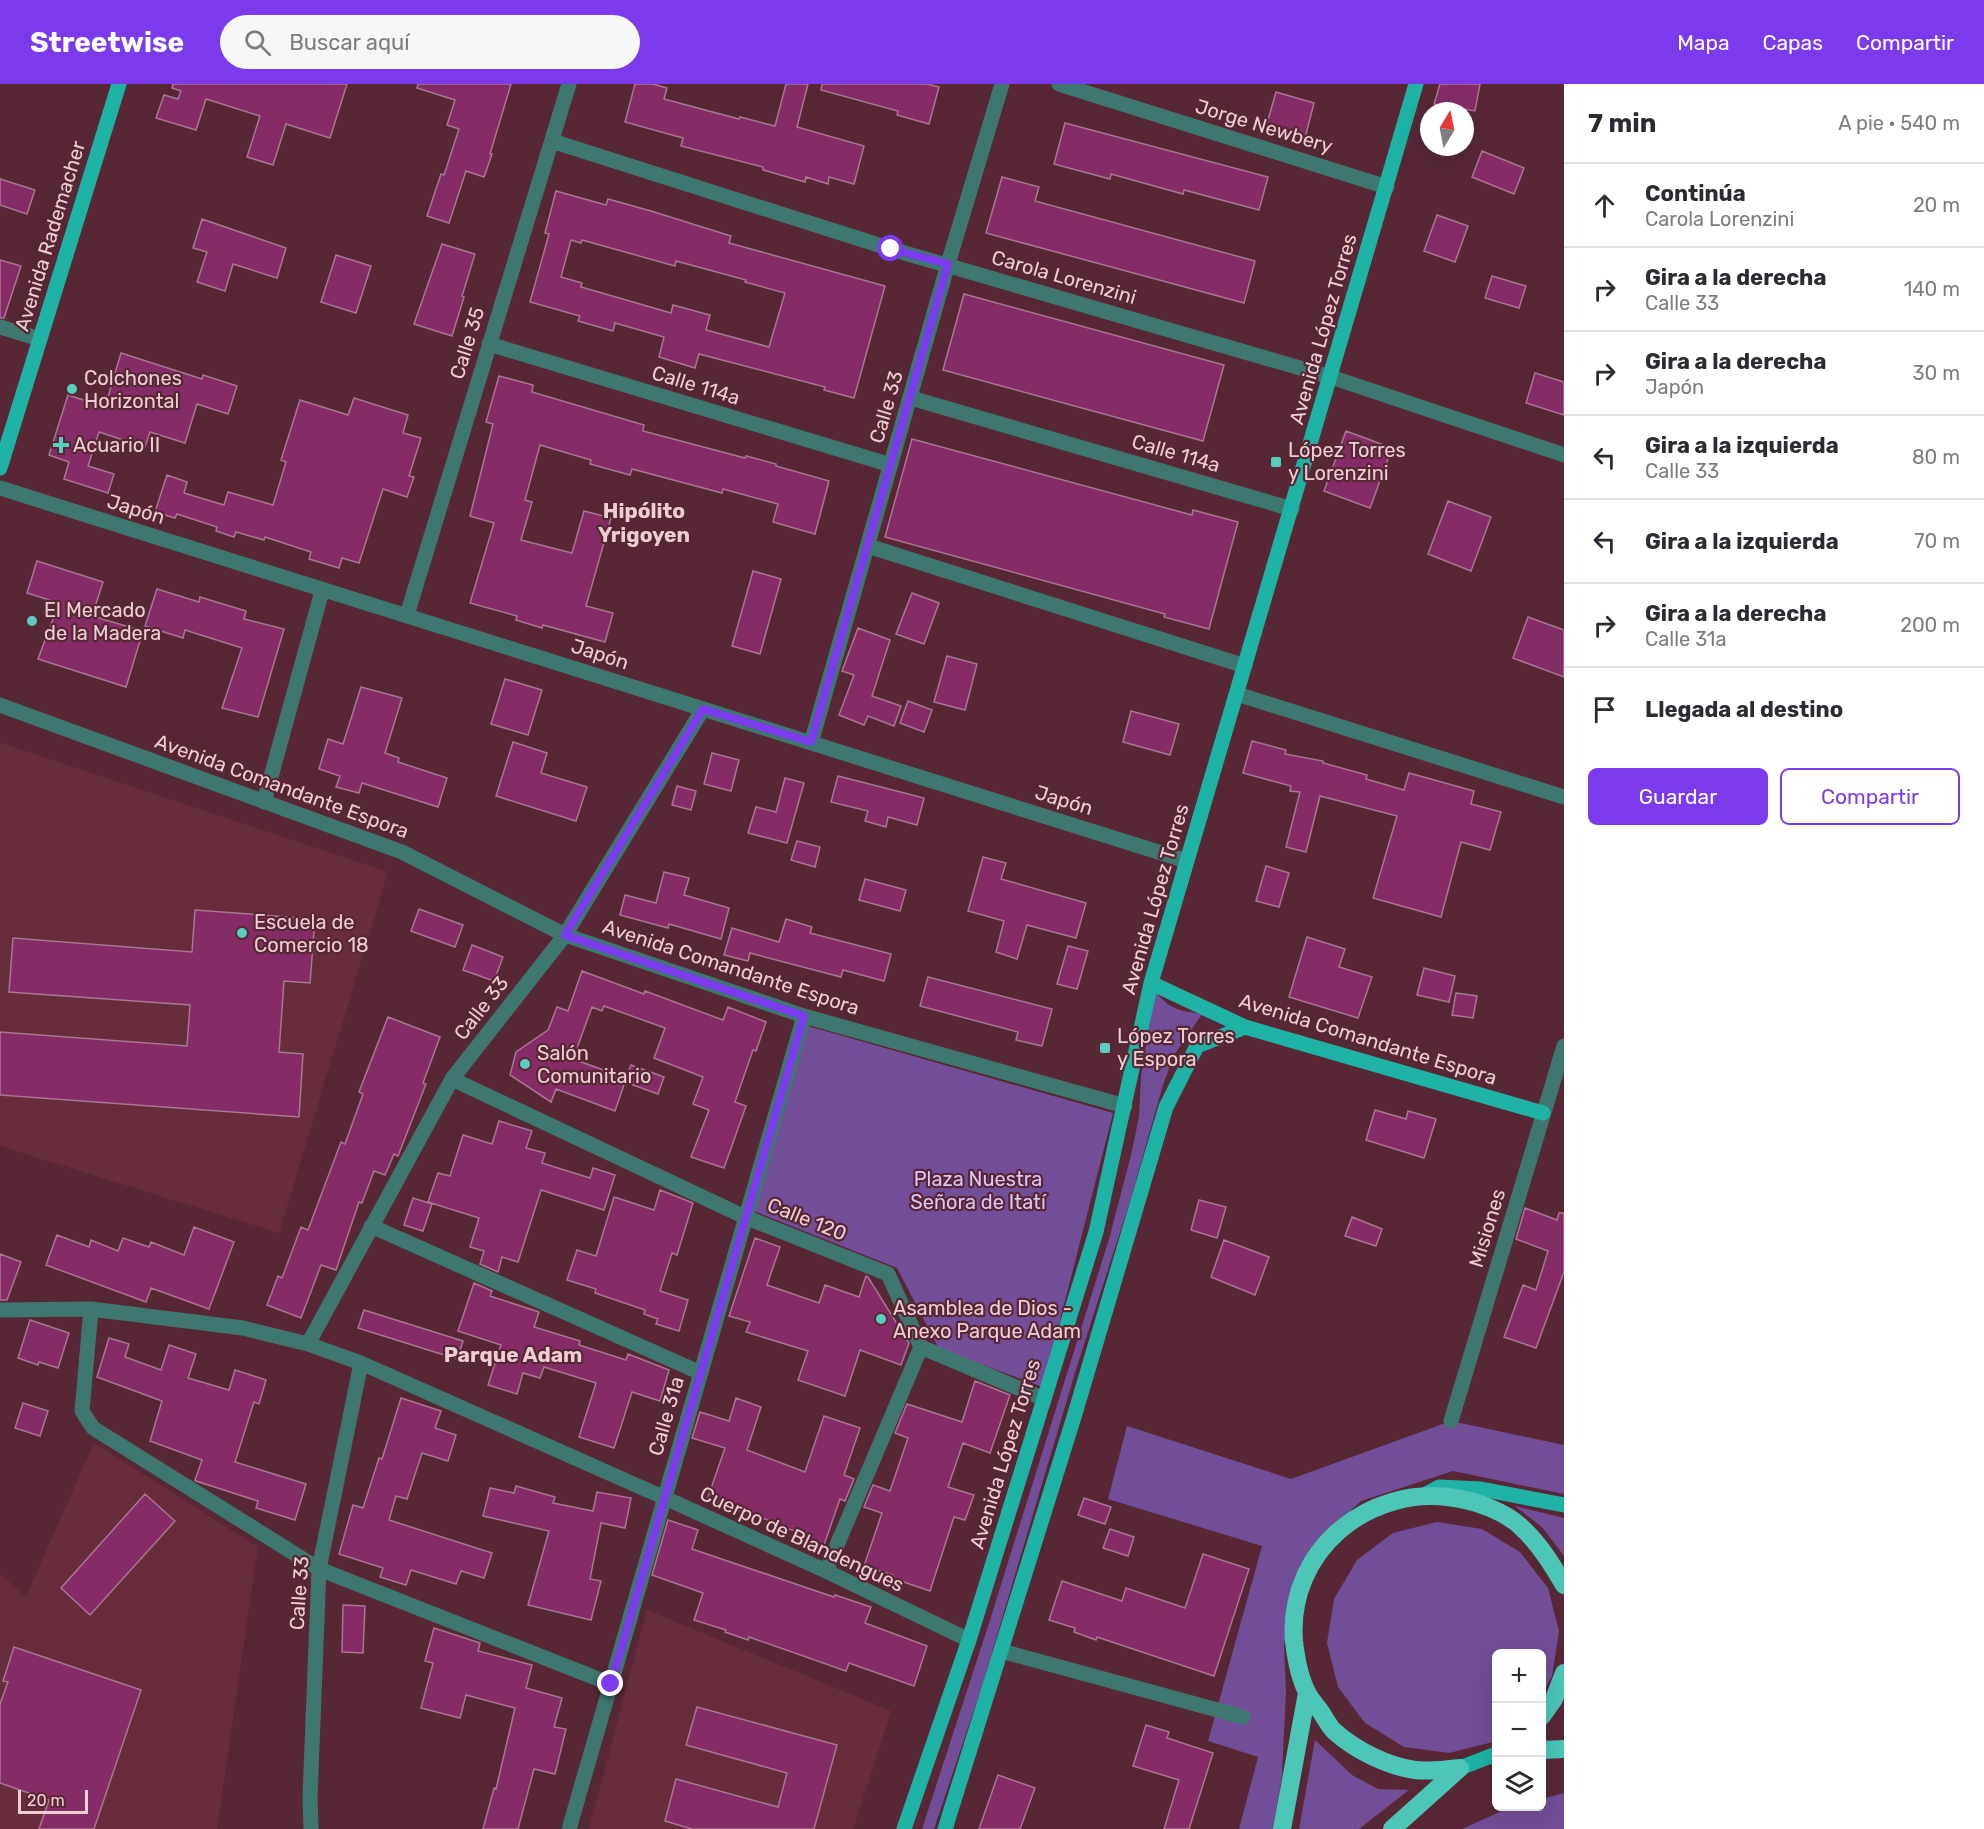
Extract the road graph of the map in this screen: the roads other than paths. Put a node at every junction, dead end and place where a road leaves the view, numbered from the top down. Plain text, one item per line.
1 (119, 84) edge
2 (569, 84) edge
3 (1002, 84) edge
4 (1059, 84) edge
5 (1416, 84) edge
6 (552, 141) junction
7 (1387, 187) junction
8 (948, 264) junction
9 (0, 327) edge
10 (39, 339) junction
11 (489, 344) junction
12 (1331, 377) junction
13 (911, 398) junction
14 (1564, 455) edge
15 (891, 465) junction
16 (0, 468) edge
17 (0, 488) edge
18 (1292, 509) junction
19 (868, 546) junction
20 (322, 591) junction
21 (406, 615) junction
22 (1245, 666) junction
23 (1237, 694) junction
24 (0, 705) edge
25 (703, 709) junction
26 (811, 742) junction
27 (1564, 797) edge
28 (264, 801) junction
29 (1187, 861) junction
30 (565, 935) junction
31 (1151, 982) junction
32 (804, 1016) junction
33 (1245, 1027) junction
34 (1564, 1046) edge
35 (452, 1079) junction
36 (1125, 1106) junction
37 (1544, 1113) junction
38 (746, 1217) junction
39 (371, 1226) junction
40 (91, 1309) junction
41 (0, 1310) edge
42 (308, 1344) junction
43 (921, 1347) junction
44 (361, 1363) junction
45 (701, 1373) junction
46 (1044, 1399) junction
47 (1451, 1421) dead end
48 (1424, 1495) junction
49 (665, 1498) junction
50 (1564, 1504) edge
51 (319, 1569) junction
52 (826, 1571) junction
53 (1564, 1585) edge
54 (969, 1640) junction
55 (1001, 1651) junction
56 (1564, 1673) edge
57 (611, 1684) junction
58 (1307, 1693) junction
59 (1546, 1710) edge
60 (1244, 1717) dead end
61 (1564, 1749) edge
62 (1546, 1750) edge
63 (1492, 1756) edge
64 (1460, 1768) junction
65 (311, 1829) edge
66 (569, 1829) edge
67 (904, 1829) edge
68 (945, 1829) edge
69 (1282, 1829) edge
70 (1392, 1829) edge

1 - 10 main road, Avenida Rademacher
2 - 6 street, Calle 35
3 - 8 street, Calle 33
4 - 7 street, Jorge Newbery
5 - 7 main road, Avenida López Torres
6 - 8 street, Carola Lorenzini
6 - 11 street, Calle 35
7 - 12 main road, Avenida López Torres
8 - 12 street, Carola Lorenzini
8 - 13 street, Calle 33
9 - 10 street
10 - 16 main road, Avenida Rademacher
11 - 15 street, Calle 114a
11 - 21 street, Calle 35
12 - 14 street, Carola Lorenzini
12 - 18 main road, Avenida López Torres
13 - 15 street, Calle 33
13 - 18 street, Calle 114a
15 - 19 street, Calle 33
17 - 20 street, Japón
18 - 22 main road, Avenida López Torres
19 - 22 street
19 - 26 street, Calle 33
20 - 21 street, Japón
20 - 28 street
21 - 25 street, Japón
22 - 23 main road, Avenida López Torres
23 - 27 street
23 - 29 main road, Avenida López Torres
24 - 28 street, Avenida Comandante Espora
25 - 26 street, Japón
25 - 30 street, Calle 33
26 - 29 street, Japón
28 - 30 street, Avenida Comandante Espora
29 - 31 main road, Avenida López Torres
30 - 32 street, Avenida Comandante Espora
30 - 35 street, Calle 33
31 - 33 main road, Avenida Comandante Espora
31 - 36 main road, Avenida López Torres
32 - 36 street, Avenida Comandante Espora
32 - 38 street, Calle 31a
33 - 37 main road, Avenida Comandante Espora
33 - 55 main road
34 - 37 street, Misiones
35 - 38 street, Calle 120
35 - 39 street, Calle 33
36 - 46 main road, Avenida López Torres
37 - 47 street, Misiones
38 - 43 street, Calle 120
38 - 45 street, Calle 31a
39 - 42 street, Calle 33
39 - 45 street
40 - 41 street, Cuerpo de Blandengues
40 - 42 street, Cuerpo de Blandengues
40 - 51 street
42 - 44 street, Cuerpo de Blandengues
43 - 46 street
43 - 52 street
44 - 49 street, Cuerpo de Blandengues
44 - 51 street, Calle 33
45 - 49 street, Calle 31a
46 - 54 main road, Avenida López Torres
48 - 50 main road
48 - 53 highway
48 - 58 highway
49 - 52 street, Cuerpo de Blandengues
49 - 57 street, Calle 31a
51 - 57 street
51 - 65 street, Calle 33
52 - 54 street, Cuerpo de Blandengues
54 - 67 main road, Avenida López Torres
55 - 60 street
55 - 68 main road
56 - 59 highway
57 - 66 street, Calle 31a
58 - 64 highway
58 - 69 highway
61 - 62 highway
63 - 64 main road
64 - 70 highway

